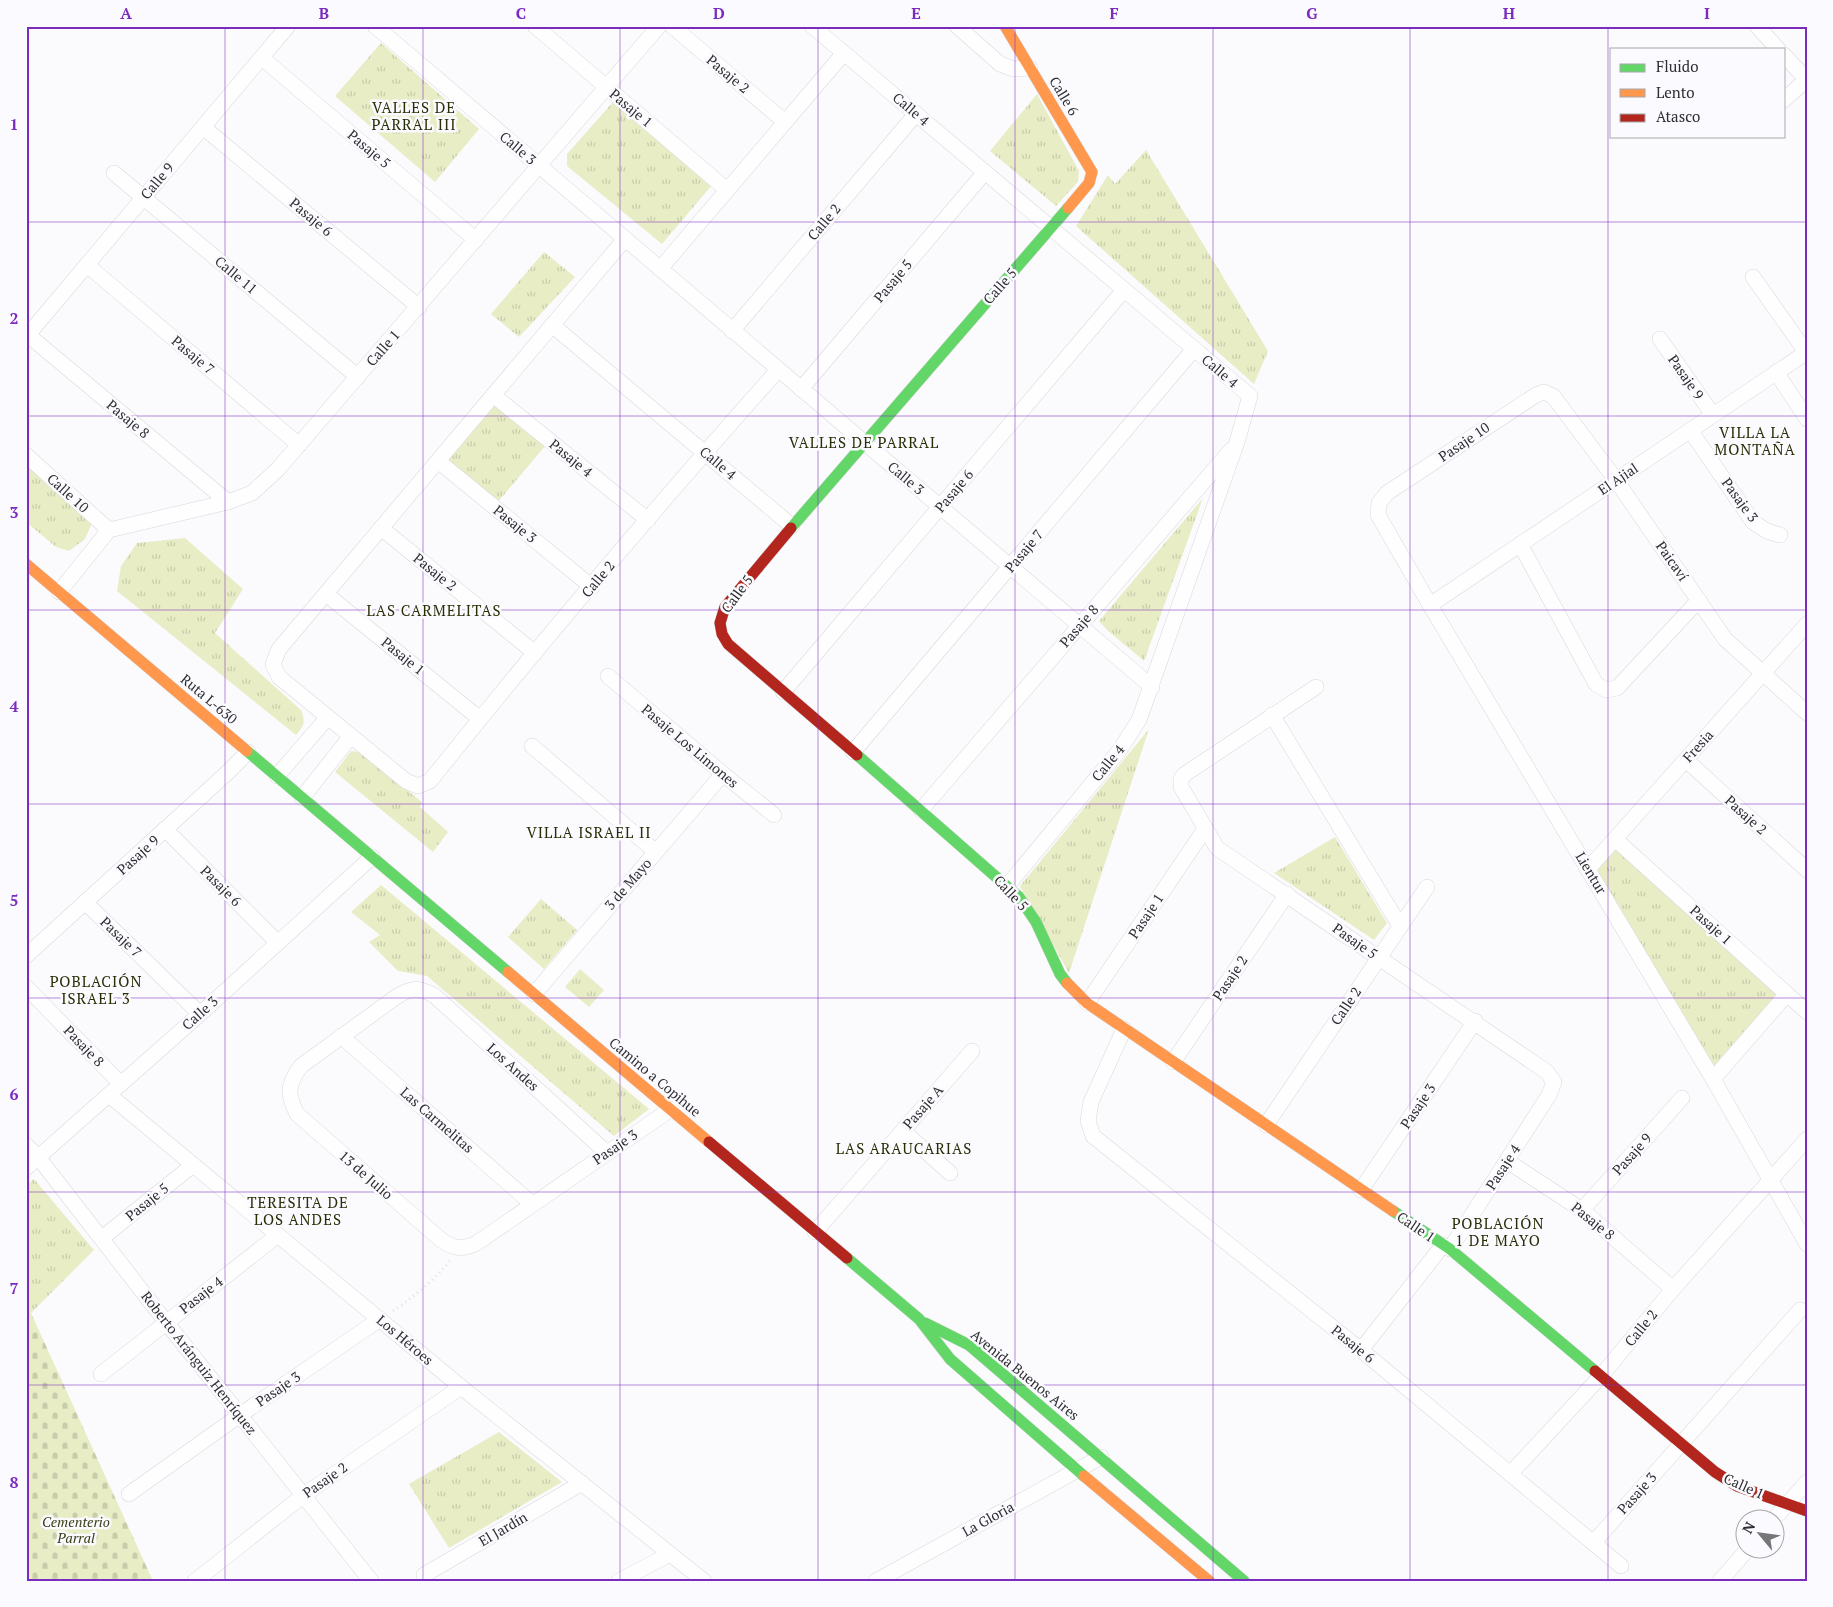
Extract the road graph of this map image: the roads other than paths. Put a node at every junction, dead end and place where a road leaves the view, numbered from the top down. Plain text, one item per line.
1 (288, 26) edge
2 (375, 26) edge
3 (535, 26) edge
4 (658, 26) edge
5 (672, 26) edge
6 (812, 26) edge
7 (957, 26) edge
8 (1005, 26) edge
9 (1757, 26) edge
10 (1777, 48) edge
11 (844, 53) junction
12 (1786, 57) edge
13 (262, 58) junction
14 (1030, 68) junction
15 (1807, 79) edge
16 (606, 87) junction
17 (1786, 98) edge
18 (916, 114) junction
19 (785, 122) junction
20 (203, 127) junction
21 (539, 166) junction
22 (985, 172) junction
23 (114, 173) dead end
24 (1088, 183) joint
25 (727, 190) junction
26 (143, 197) junction
27 (1050, 228) junction
28 (625, 239) junction
29 (476, 240) junction
30 (86, 265) junction
31 (660, 269) junction
32 (1753, 277) dead end
33 (1124, 290) junction
34 (419, 306) junction
35 (552, 325) junction
36 (732, 330) junction
37 (27, 336) edge
38 (1660, 339) dead end
39 (1194, 349) junction
40 (1806, 352) edge
41 (778, 370) junction
42 (1776, 372) junction
43 (358, 377) junction
44 (801, 389) junction
45 (493, 395) junction
46 (1553, 396) joint
47 (1713, 415) junction
48 (1807, 419) edge
49 (1690, 430) junction
50 (1237, 442) junction
51 (864, 443) junction
52 (299, 445) junction
53 (705, 452) junction
54 (26, 456) edge
55 (438, 461) junction
56 (1616, 480) junction
57 (228, 502) junction
58 (1379, 503) joint
59 (940, 507) junction
60 (648, 520) junction
61 (792, 526) junction
62 (381, 528) junction
63 (109, 530) junction
64 (1780, 535) dead end
65 (1520, 544) junction
66 (26, 564) edge
67 (1010, 567) junction
68 (592, 587) junction
69 (59, 592) junction
70 (326, 594) junction
71 (1699, 600) junction
72 (1430, 605) junction
73 (1807, 624) edge
74 (1080, 626) junction
75 (535, 653) junction
76 (1763, 674) junction
77 (608, 676) dead end
78 (1152, 687) junction
79 (1316, 687) dead end
80 (783, 692) junction
81 (1807, 713) edge
82 (1272, 715) junction
83 (328, 717) junction
84 (480, 719) junction
85 (351, 736) junction
86 (532, 746) dead end
87 (248, 752) junction
88 (853, 752) junction
89 (1686, 760) junction
90 (723, 774) junction
91 (277, 776) junction
92 (302, 798) junction
93 (921, 810) junction
94 (774, 815) dead end
95 (166, 829) junction
96 (1205, 829) junction
97 (1615, 839) junction
98 (656, 852) junction
99 (372, 857) junction
100 (1588, 869) junction
101 (1807, 870) edge
102 (1007, 886) junction
103 (1427, 887) dead end
104 (1288, 894) junction
105 (85, 902) junction
106 (1400, 926) junction
107 (277, 942) junction
108 (26, 956) edge
109 (1379, 958) junction
110 (26, 988) edge
111 (534, 994) junction
112 (1787, 994) junction
113 (1087, 1003) junction
114 (1807, 1012) edge
115 (200, 1014) junction
116 (1475, 1021) junction
117 (1124, 1029) junction
118 (341, 1036) junction
119 (972, 1051) dead end
120 (1173, 1062) junction
121 (1713, 1079) junction
122 (1554, 1082) joint
123 (121, 1084) junction
124 (108, 1095) junction
125 (1682, 1098) dead end
126 (671, 1109) junction
127 (1266, 1125) junction
128 (903, 1131) junction
129 (1807, 1139) edge
130 (26, 1145) edge
131 (607, 1153) junction
132 (38, 1157) junction
133 (1506, 1161) junction
134 (193, 1165) junction
135 (26, 1168) edge
136 (950, 1172) dead end
137 (1770, 1180) junction
138 (1361, 1190) junction
139 (532, 1204) junction
140 (1582, 1210) junction
141 (815, 1232) junction
142 (278, 1235) junction
143 (102, 1238) junction
144 (1807, 1244) edge
145 (1447, 1247) junction
146 (459, 1248) joint
147 (1673, 1289) junction
148 (1800, 1310) dead end
149 (918, 1319) junction
150 (380, 1320) junction
151 (166, 1322) junction
152 (1361, 1350) junction
153 (101, 1374) dead end
154 (1602, 1376) junction
155 (461, 1387) junction
156 (240, 1415) junction
157 (1682, 1444) junction
158 (1101, 1457) junction
159 (1078, 1470) junction
160 (1510, 1474) junction
161 (1807, 1482) edge
162 (582, 1483) junction
163 (129, 1494) dead end
164 (304, 1495) junction
165 (1787, 1504) junction
166 (1782, 1510) edge
167 (1807, 1511) edge
168 (1593, 1543) junction
169 (670, 1554) junction
170 (1738, 1560) edge
171 (1621, 1566) dead end
172 (424, 1575) dead end
173 (195, 1581) edge
174 (371, 1581) edge
175 (619, 1581) edge
176 (704, 1581) edge
177 (876, 1581) edge
178 (1209, 1581) edge
179 (1244, 1581) edge
180 (1720, 1581) edge

1 - 13 street, Calle 9
2 - 21 street, Calle 3
3 - 16 street, Pasaje 1
4 - 16 street, Calle 1
5 - 19 street, Pasaje 2
6 - 11 street, Calle 4
7 - 14 street
8 - 14 street, Calle 6
9 - 10 street
11 - 18 street, Calle 4
11 - 19 street
12 - 15 street
13 - 20 street, Calle 9
13 - 29 street, Pasaje 5
14 - 24 street, Calle 6
15 - 17 street
16 - 21 street, Calle 1
16 - 25 street, Pasaje 1
18 - 22 street, Calle 4
18 - 36 street, Calle 2
19 - 25 street
20 - 26 street, Calle 9
20 - 34 street, Pasaje 6
21 - 28 street, Calle 3
21 - 29 street, Calle 1
22 - 27 street, Calle 4
22 - 44 street, Pasaje 5
23 - 26 street, Calle 11
24 - 27 street, Calle 5
25 - 31 street
26 - 30 street, Calle 9
26 - 43 street, Calle 11
27 - 33 street, Calle 4
27 - 51 street, Calle 5
28 - 31 street, Calle 3
28 - 35 street
29 - 34 street, Calle 1
30 - 37 street, Calle 9
30 - 52 street, Pasaje 7
31 - 36 street, Calle 3
32 - 40 street
33 - 39 street, Calle 4
33 - 59 street, Pasaje 6
34 - 43 street, Calle 1
35 - 45 street
35 - 53 street, Calle 4
36 - 41 street, Calle 3
37 - 57 street, Pasaje 8
38 - 47 street, Pasaje 9
39 - 50 street, Calle 4
39 - 67 street, Pasaje 7
40 - 42 street, El Ajial
41 - 44 street, Calle 3
41 - 53 street, Calle 2
42 - 47 street, El Ajial
42 - 48 street
43 - 52 street, Calle 1
44 - 51 street, Calle 3
45 - 55 street
45 - 60 street, Pasaje 4
46 - 56 street, Paicaví
46 - 58 street, Pasaje 10
47 - 49 street, El Ajial
49 - 56 street, El Ajial
49 - 64 street, Pasaje 3
50 - 74 street, Pasaje 8
50 - 78 street, Calle 4
51 - 59 street, Calle 3
51 - 61 street, Calle 5
52 - 57 street, Calle 1
53 - 60 street, Calle 2
53 - 61 street, Calle 4
54 - 63 street, Calle 10
55 - 62 street
55 - 68 street, Pasaje 3
56 - 65 street, El Ajial
56 - 71 street, Paicaví
57 - 63 street, Calle 1
58 - 72 street, Lientur
59 - 67 street, Calle 3
59 - 80 street, Pasaje 6
60 - 68 street, Calle 2
61 - 80 street, Calle 5
62 - 70 street
62 - 75 street, Pasaje 2
63 - 69 street
65 - 71 street
65 - 72 street, El Ajial
66 - 69 street, Ruta L-630
67 - 74 street, Calle 3
67 - 88 street, Pasaje 7
68 - 75 street, Calle 2
69 - 87 street, Ruta L-630
70 - 83 street
70 - 84 street, Pasaje 1
71 - 76 street, Paicaví
72 - 100 street, Lientur
73 - 76 street, Fresia
74 - 78 street, Calle 3
74 - 93 street, Pasaje 8
75 - 84 street, Calle 2
76 - 81 street, Paicaví
76 - 89 street, Fresia
77 - 90 street, Pasaje Los Limones
78 - 102 street, Calle 4
79 - 82 street
80 - 88 street, Calle 5
82 - 96 street, Pasaje 5
82 - 106 street
83 - 85 street
83 - 91 street
84 - 85 street, Calle 2
85 - 92 street
86 - 98 street
87 - 91 street, Ruta L-630
87 - 95 street, Pasaje 9
88 - 93 street, Calle 5
89 - 97 street, Fresia
89 - 101 street, Pasaje 2
90 - 94 street, Pasaje Los Limones
90 - 98 street, 3 de Mayo
91 - 92 street, Ruta L-630
92 - 99 street, Ruta L-630
93 - 102 street, Calle 5
95 - 105 street, Pasaje 9
95 - 107 street, Pasaje 6
96 - 104 street, Pasaje 5
96 - 113 street, Pasaje 1
97 - 100 street, Fresia
97 - 112 street, Pasaje 1
98 - 111 street, 3 de Mayo
99 - 107 street, Calle 3
99 - 111 street, Camino a Copihue
100 - 121 street, Lientur
102 - 113 street, Calle 5
103 - 106 street, Calle 2
104 - 109 street, Pasaje 5
104 - 120 street, Pasaje 2
105 - 108 street, Pasaje 9
105 - 115 street, Pasaje 7
106 - 109 street, Calle 2
107 - 115 street, Calle 3
109 - 116 street, Pasaje 5
109 - 127 street, Calle 2
110 - 123 street, Pasaje 8
111 - 126 street, Camino a Copihue
112 - 114 street, Pasaje 1
112 - 121 street
113 - 117 street, Calle 1
115 - 123 street, Calle 3
116 - 122 street, Pasaje 5
116 - 138 street, Pasaje 3
117 - 120 street, Calle 1
117 - 152 street, Pasaje 6
118 - 131 street, Los Andes
118 - 139 street, Las Carmelitas
118 - 146 street, 13 de Julio
119 - 128 street, Pasaje A
120 - 127 street, Calle 1
121 - 137 street, Lientur
122 - 133 street, Pasaje 4
123 - 124 street, Calle 3
124 - 132 street, Calle 3
124 - 134 street, Los Héroes
125 - 140 street, Pasaje 9
126 - 131 street, Pasaje 3
126 - 141 street, Camino a Copihue
127 - 138 street, Calle 1
128 - 136 street
128 - 141 street, Pasaje A
129 - 137 street, Calle 2
130 - 132 street, Roberto Aránguiz Henríquez
131 - 139 street, Pasaje 3
132 - 135 street, Calle 3
132 - 143 street, Roberto Aránguiz Henríquez
133 - 140 street, Pasaje 8
133 - 145 street, Pasaje 4
134 - 142 street, Los Héroes
134 - 143 street, Pasaje 5
137 - 144 street, Lientur
137 - 147 street, Calle 2
138 - 145 street, Calle 1
139 - 146 street, Pasaje 3
140 - 147 street, Pasaje 8
141 - 149 street, Camino a Copihue
142 - 150 street, Los Héroes
142 - 151 street, Pasaje 4
143 - 151 street, Roberto Aránguiz Henríquez
145 - 152 street, Pasaje 4
145 - 154 street, Calle 1
147 - 154 street, Calle 2
148 - 157 street
149 - 158 street, Avenida Buenos Aires
149 - 159 street
150 - 155 street, Los Héroes
150 - 156 street, Pasaje 3
151 - 153 street, Pasaje 4
151 - 156 street, Roberto Aránguiz Henríquez
152 - 160 street, Pasaje 6
154 - 157 street, Calle 1
154 - 160 street, Calle 2
155 - 162 street, Los Héroes
155 - 164 street, Pasaje 2
156 - 163 street, Pasaje 3
156 - 164 street, Roberto Aránguiz Henríquez
157 - 165 street, Calle 1
157 - 168 street, Pasaje 3
158 - 159 street, La Gloria
158 - 179 street, Avenida Buenos Aires
159 - 177 street, La Gloria
159 - 178 street
160 - 168 street, Pasaje 6
161 - 165 street
162 - 169 street, Los Héroes
162 - 172 street, El Jardín
164 - 173 street, Pasaje 2
164 - 174 street, Roberto Aránguiz Henríquez
165 - 166 street
165 - 167 street, Calle 1
168 - 171 street, Pasaje 6
169 - 175 street
169 - 176 street, Los Héroes
170 - 180 street

